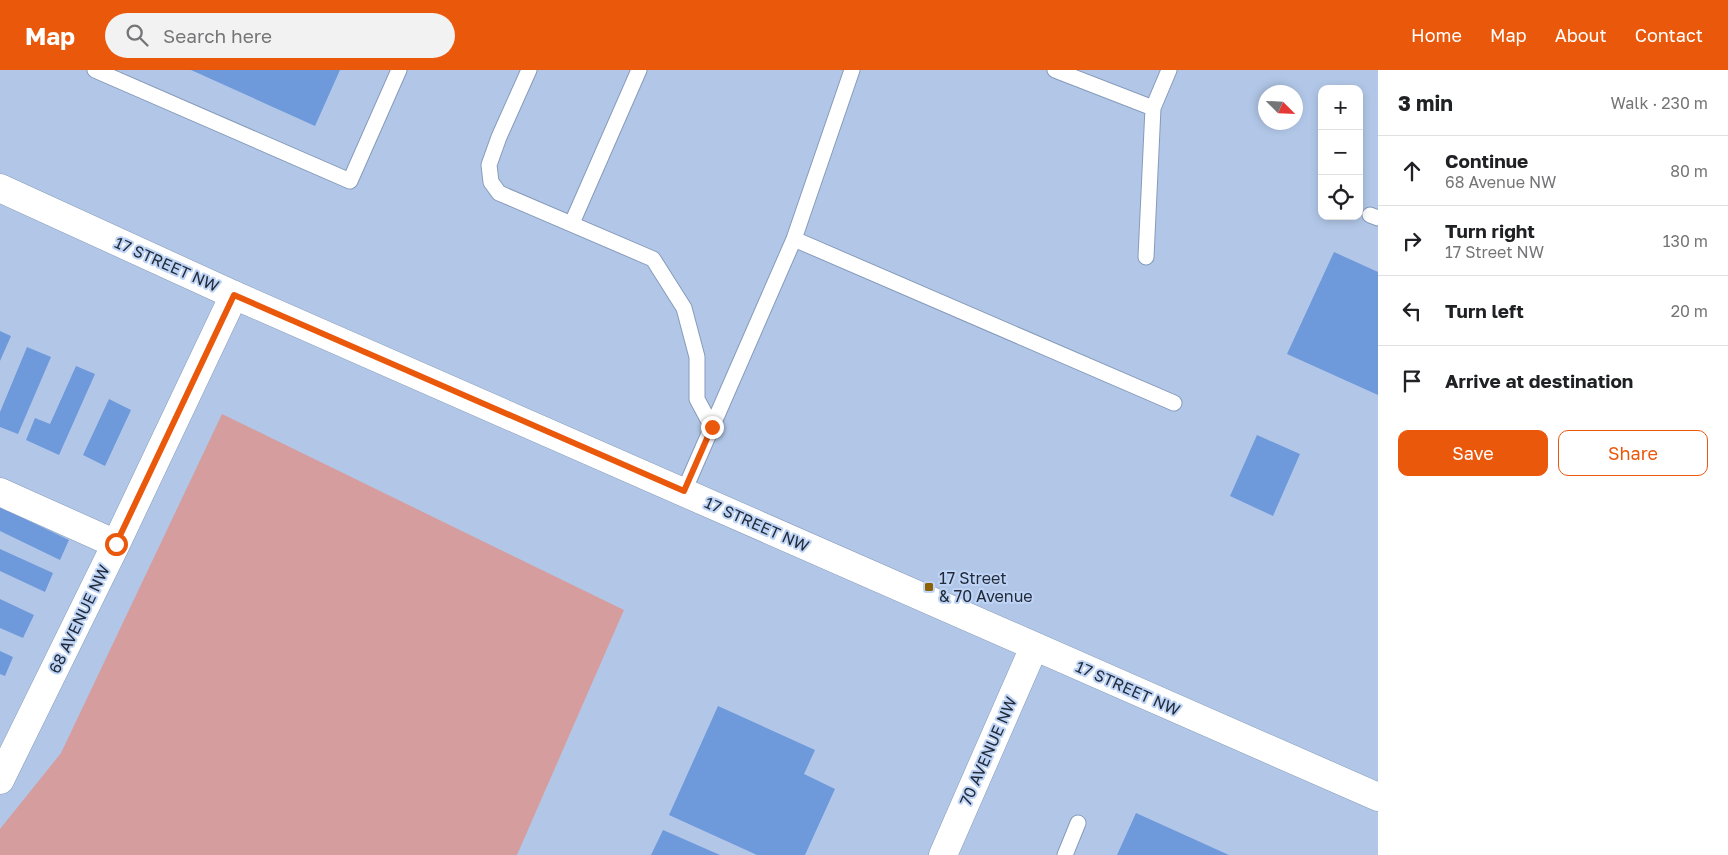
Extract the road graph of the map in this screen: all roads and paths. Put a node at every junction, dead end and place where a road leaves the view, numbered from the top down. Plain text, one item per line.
1 (95, 70) edge
2 (399, 70) edge
3 (529, 70) edge
4 (639, 70) edge
5 (852, 70) edge
6 (1055, 70) edge
7 (1170, 70) edge
8 (1153, 108) junction
9 (0, 188) edge
10 (572, 223) junction
11 (794, 239) junction
12 (1146, 257) dead end
13 (234, 295) junction
14 (1174, 403) dead end
15 (712, 427) junction
16 (684, 491) junction
17 (0, 492) edge
18 (116, 544) junction
19 (1034, 647) junction
20 (0, 780) edge
21 (1378, 797) edge
22 (1078, 823) dead end
23 (943, 855) edge
24 (1065, 855) edge

1 - 2 lane
3 - 10 lane
4 - 10 lane
5 - 11 lane
6 - 8 lane
7 - 8 lane
8 - 12 lane
9 - 13 main road, 17 STREET NW
10 - 15 lane
11 - 14 lane
11 - 15 lane
13 - 16 main road, 17 STREET NW
13 - 18 main road, 68 AVENUE NW
15 - 16 lane
16 - 19 main road, 17 STREET NW
17 - 18 main road
18 - 20 main road, 68 AVENUE NW
19 - 21 main road, 17 STREET NW
19 - 23 main road, 70 AVENUE NW
22 - 24 lane

